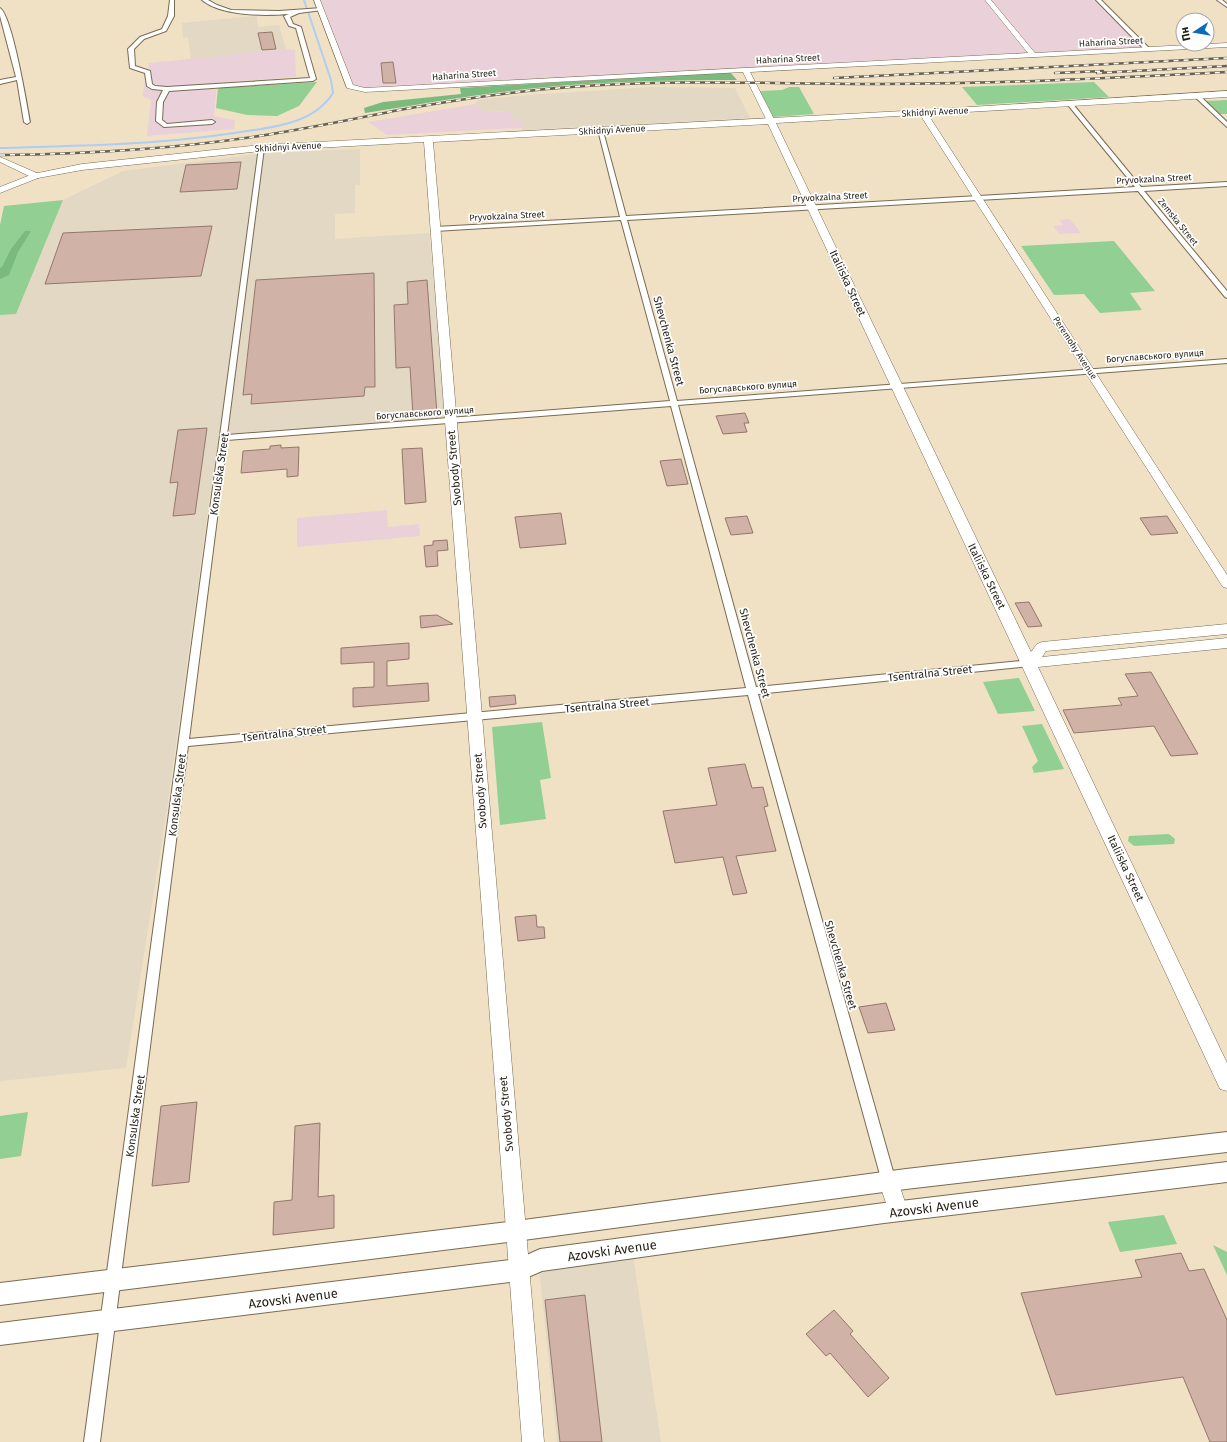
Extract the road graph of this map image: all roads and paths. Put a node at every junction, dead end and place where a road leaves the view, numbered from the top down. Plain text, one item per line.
1 (172, 0) edge
2 (204, 0) edge
3 (317, 0) edge
4 (988, 0) edge
5 (1098, 0) edge
6 (1219, 0) edge
7 (1227, 6) edge
8 (0, 9) edge
9 (320, 10) junction
10 (297, 12) junction
11 (1227, 45) edge
12 (1147, 49) junction
13 (1033, 55) junction
14 (746, 70) junction
15 (20, 78) junction
16 (0, 82) edge
17 (167, 89) junction
18 (1227, 94) edge
19 (1197, 96) junction
20 (1070, 104) junction
21 (923, 113) junction
22 (771, 121) junction
23 (27, 122) dead end
24 (212, 122) dead end
25 (1227, 126) edge
26 (600, 131) junction
27 (428, 139) junction
28 (262, 148) junction
29 (0, 159) edge
30 (36, 176) junction
31 (1227, 184) edge
32 (1140, 189) junction
33 (0, 190) edge
34 (979, 198) junction
35 (812, 207) junction
36 (623, 218) junction
37 (435, 229) junction
38 (1227, 296) edge
39 (1227, 361) edge
40 (1090, 371) junction
41 (897, 387) junction
42 (674, 403) junction
43 (450, 421) junction
44 (223, 438) junction
45 (1227, 584) edge
46 (1227, 629) edge
47 (1227, 643) edge
48 (1030, 663) junction
49 (752, 691) junction
50 (475, 717) junction
51 (184, 743) junction
52 (1227, 1082) edge
53 (1227, 1142) edge
54 (1227, 1172) edge
55 (889, 1182) junction
56 (898, 1211) junction
57 (516, 1231) junction
58 (519, 1270) junction
59 (114, 1280) junction
60 (0, 1294) edge
61 (108, 1320) junction
62 (0, 1334) edge
63 (92, 1442) edge
64 (533, 1442) edge

1 - 17 street
2 - 10 street
3 - 9 street
4 - 13 street
5 - 12 street
6 - 7 street
8 - 15 street
9 - 10 street
9 - 14 street, Haharina Street
10 - 17 street
11 - 12 street, Haharina Street
12 - 13 street, Haharina Street
13 - 14 street, Haharina Street
14 - 22 street, Italiiska Street
15 - 16 street
15 - 23 street
17 - 24 street
18 - 19 main road, Skhidnyi Avenue
19 - 20 main road, Skhidnyi Avenue
19 - 25 street
20 - 21 main road, Skhidnyi Avenue
20 - 32 street, Zemska Street
21 - 22 main road, Skhidnyi Avenue
21 - 34 street, Peremohy Avenue
22 - 26 main road, Skhidnyi Avenue
22 - 35 main road, Italiiska Street
26 - 27 main road, Skhidnyi Avenue
26 - 36 street, Shevchenka Street
27 - 28 main road, Skhidnyi Avenue
27 - 37 main road, Svobody Street
28 - 30 main road, Skhidnyi Avenue
28 - 44 street, Konsulska Street
29 - 30 street
30 - 33 main road, Skhidnyi Avenue
31 - 32 street, Pryvokzalna Street
32 - 34 street, Pryvokzalna Street
32 - 38 street, Zemska Street
34 - 35 street, Pryvokzalna Street
34 - 40 street, Peremohy Avenue
35 - 36 street, Pryvokzalna Street
35 - 41 main road, Italiiska Street
36 - 37 street, Pryvokzalna Street
36 - 42 street, Shevchenka Street
37 - 43 main road, Svobody Street
39 - 40 street, Богуславського вулиця
40 - 41 street, Богуславського вулиця
40 - 45 street, Peremohy Avenue
41 - 42 street, Богуславського вулиця
41 - 48 main road, Italiiska Street
42 - 43 street, Богуславського вулиця
42 - 49 street, Shevchenka Street
43 - 44 street, Богуславського вулиця
43 - 50 main road, Svobody Street
44 - 51 street, Konsulska Street
46 - 48 main road
47 - 48 main road, Tsentralna Street
48 - 49 street, Tsentralna Street
48 - 52 main road, Italiiska Street
49 - 50 street, Tsentralna Street
49 - 55 street, Shevchenka Street
50 - 51 street, Tsentralna Street
50 - 57 main road, Svobody Street
51 - 59 street, Konsulska Street
53 - 55 main road
54 - 56 main road, Azovski Avenue
55 - 56 main road
55 - 57 main road
56 - 58 main road, Azovski Avenue
57 - 58 main road, Svobody Street
57 - 59 main road
58 - 61 main road, Azovski Avenue
58 - 64 main road, Svobody Street
59 - 60 main road
59 - 61 street, Konsulska Street
61 - 62 main road, Azovski Avenue
61 - 63 street, Konsulska Street

